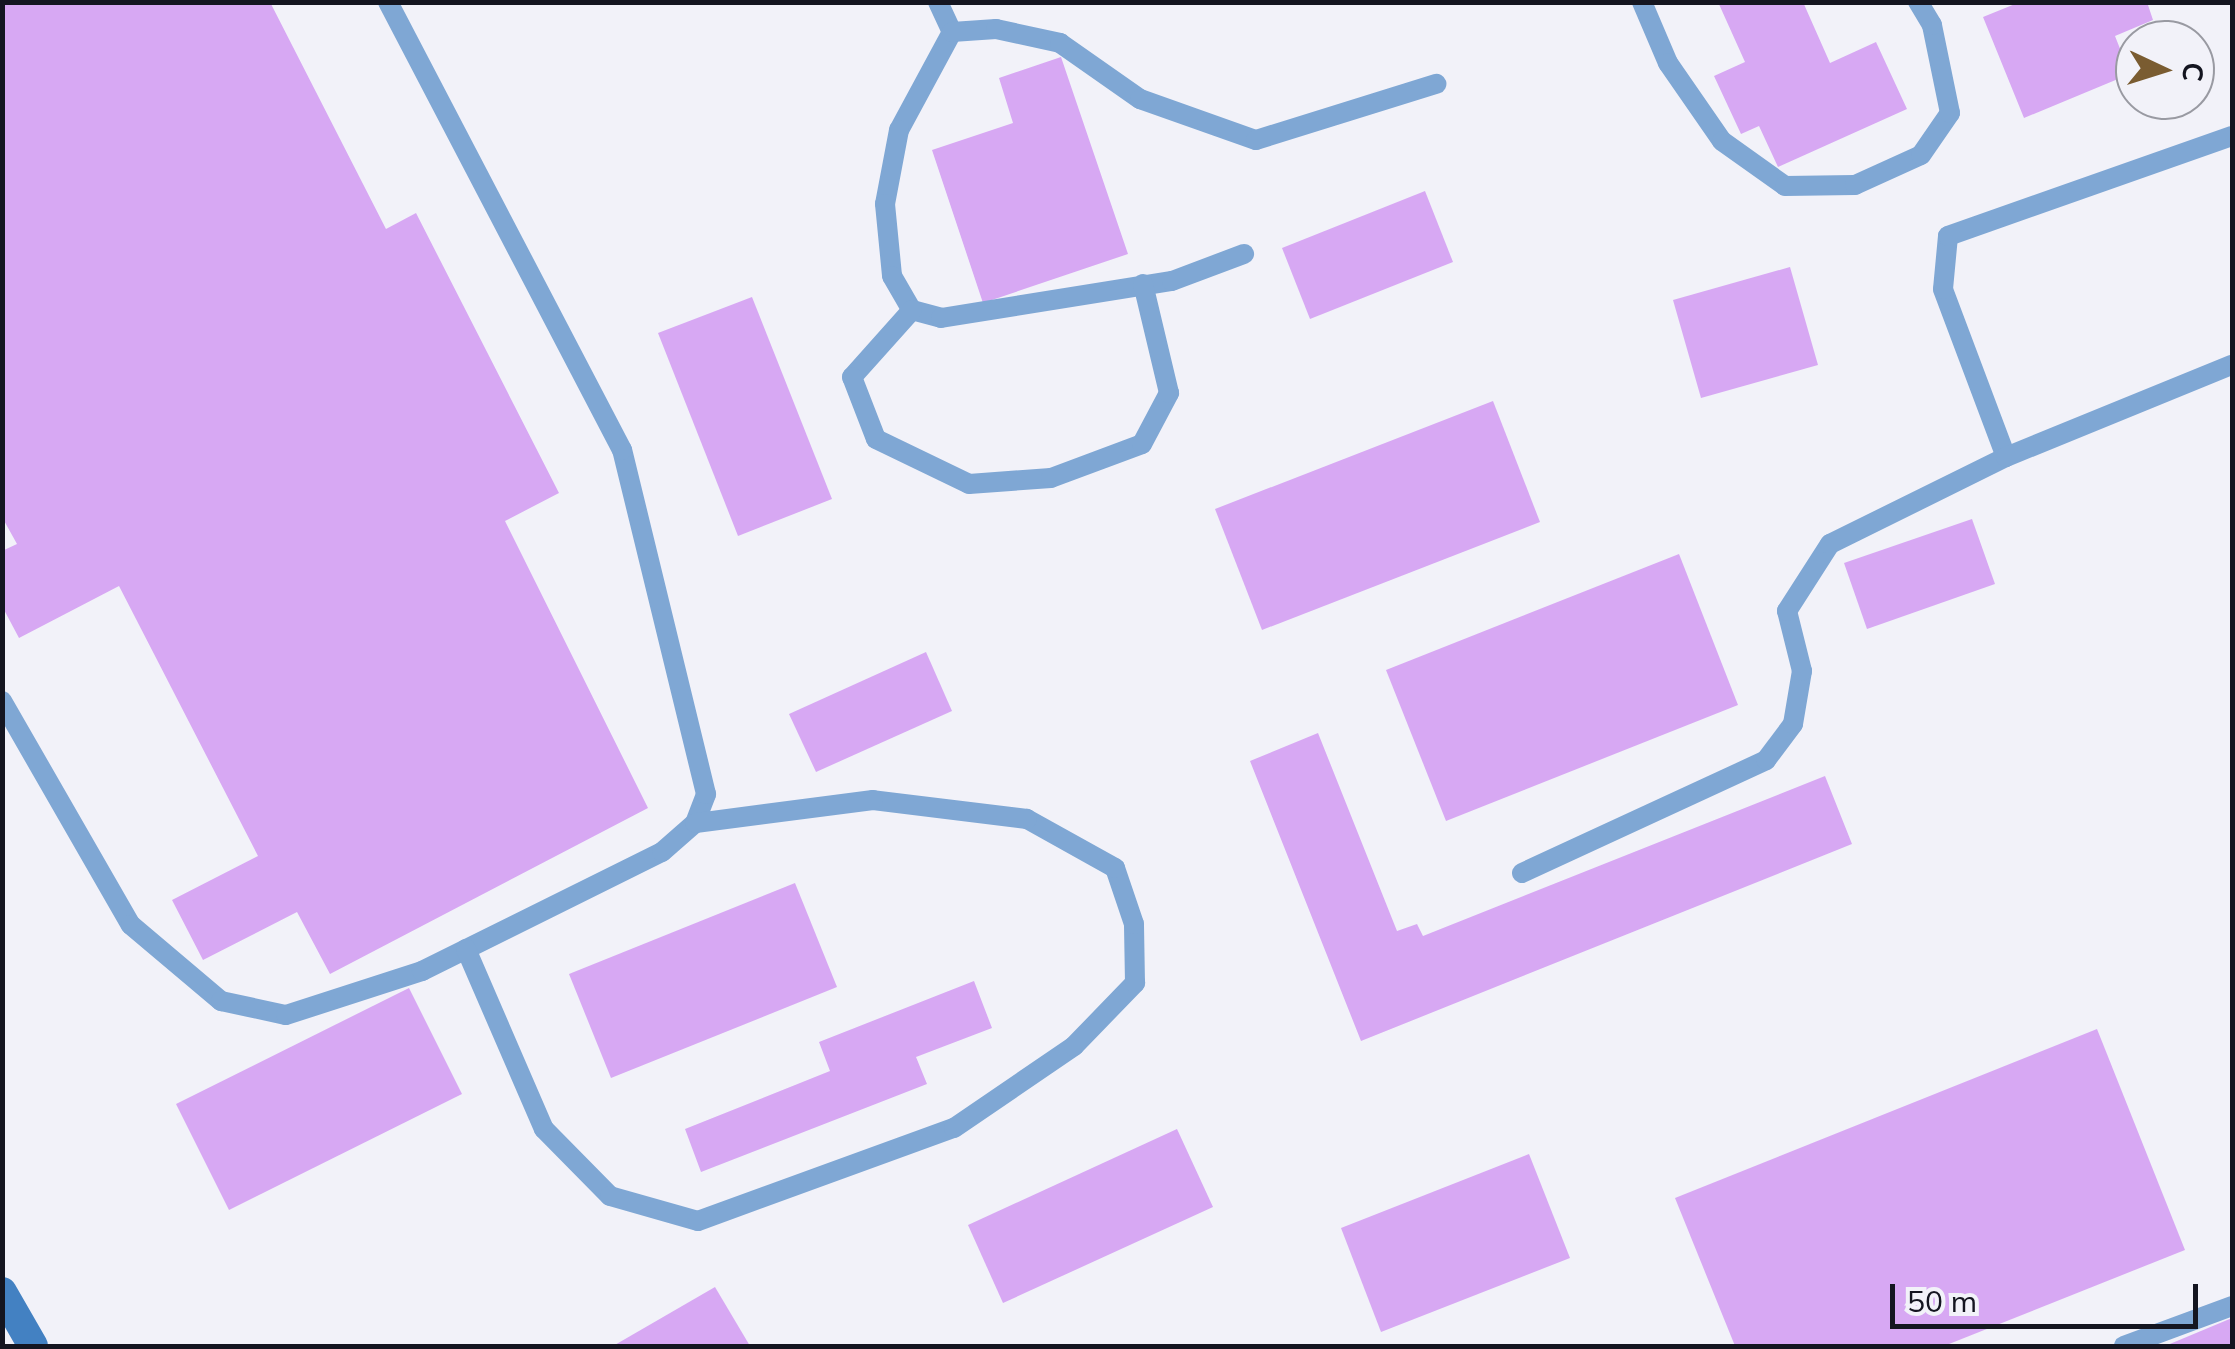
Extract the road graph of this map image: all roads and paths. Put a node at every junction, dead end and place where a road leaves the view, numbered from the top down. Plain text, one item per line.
1 (388, 2) edge
2 (938, 2) edge
3 (1642, 2) edge
4 (1918, 2) edge
5 (952, 32) junction
6 (1436, 84) dead end
7 (2232, 136) edge
8 (1244, 254) dead end
9 (1142, 284) junction
10 (912, 310) junction
11 (2232, 364) edge
12 (2006, 457) junction
13 (2, 701) edge
14 (696, 823) junction
15 (1522, 873) dead end
16 (466, 949) junction
17 (2, 1292) edge
18 (2232, 1306) edge
19 (32, 1346) edge
20 (2124, 1346) edge

1 - 14 lane
2 - 5 lane
3 - 4 lane
5 - 6 lane
5 - 10 lane
7 - 12 lane
8 - 9 lane
9 - 10 lane
9 - 10 lane
11 - 12 lane
12 - 15 lane
13 - 16 lane
14 - 16 lane
14 - 16 lane
17 - 19 street
18 - 20 lane

